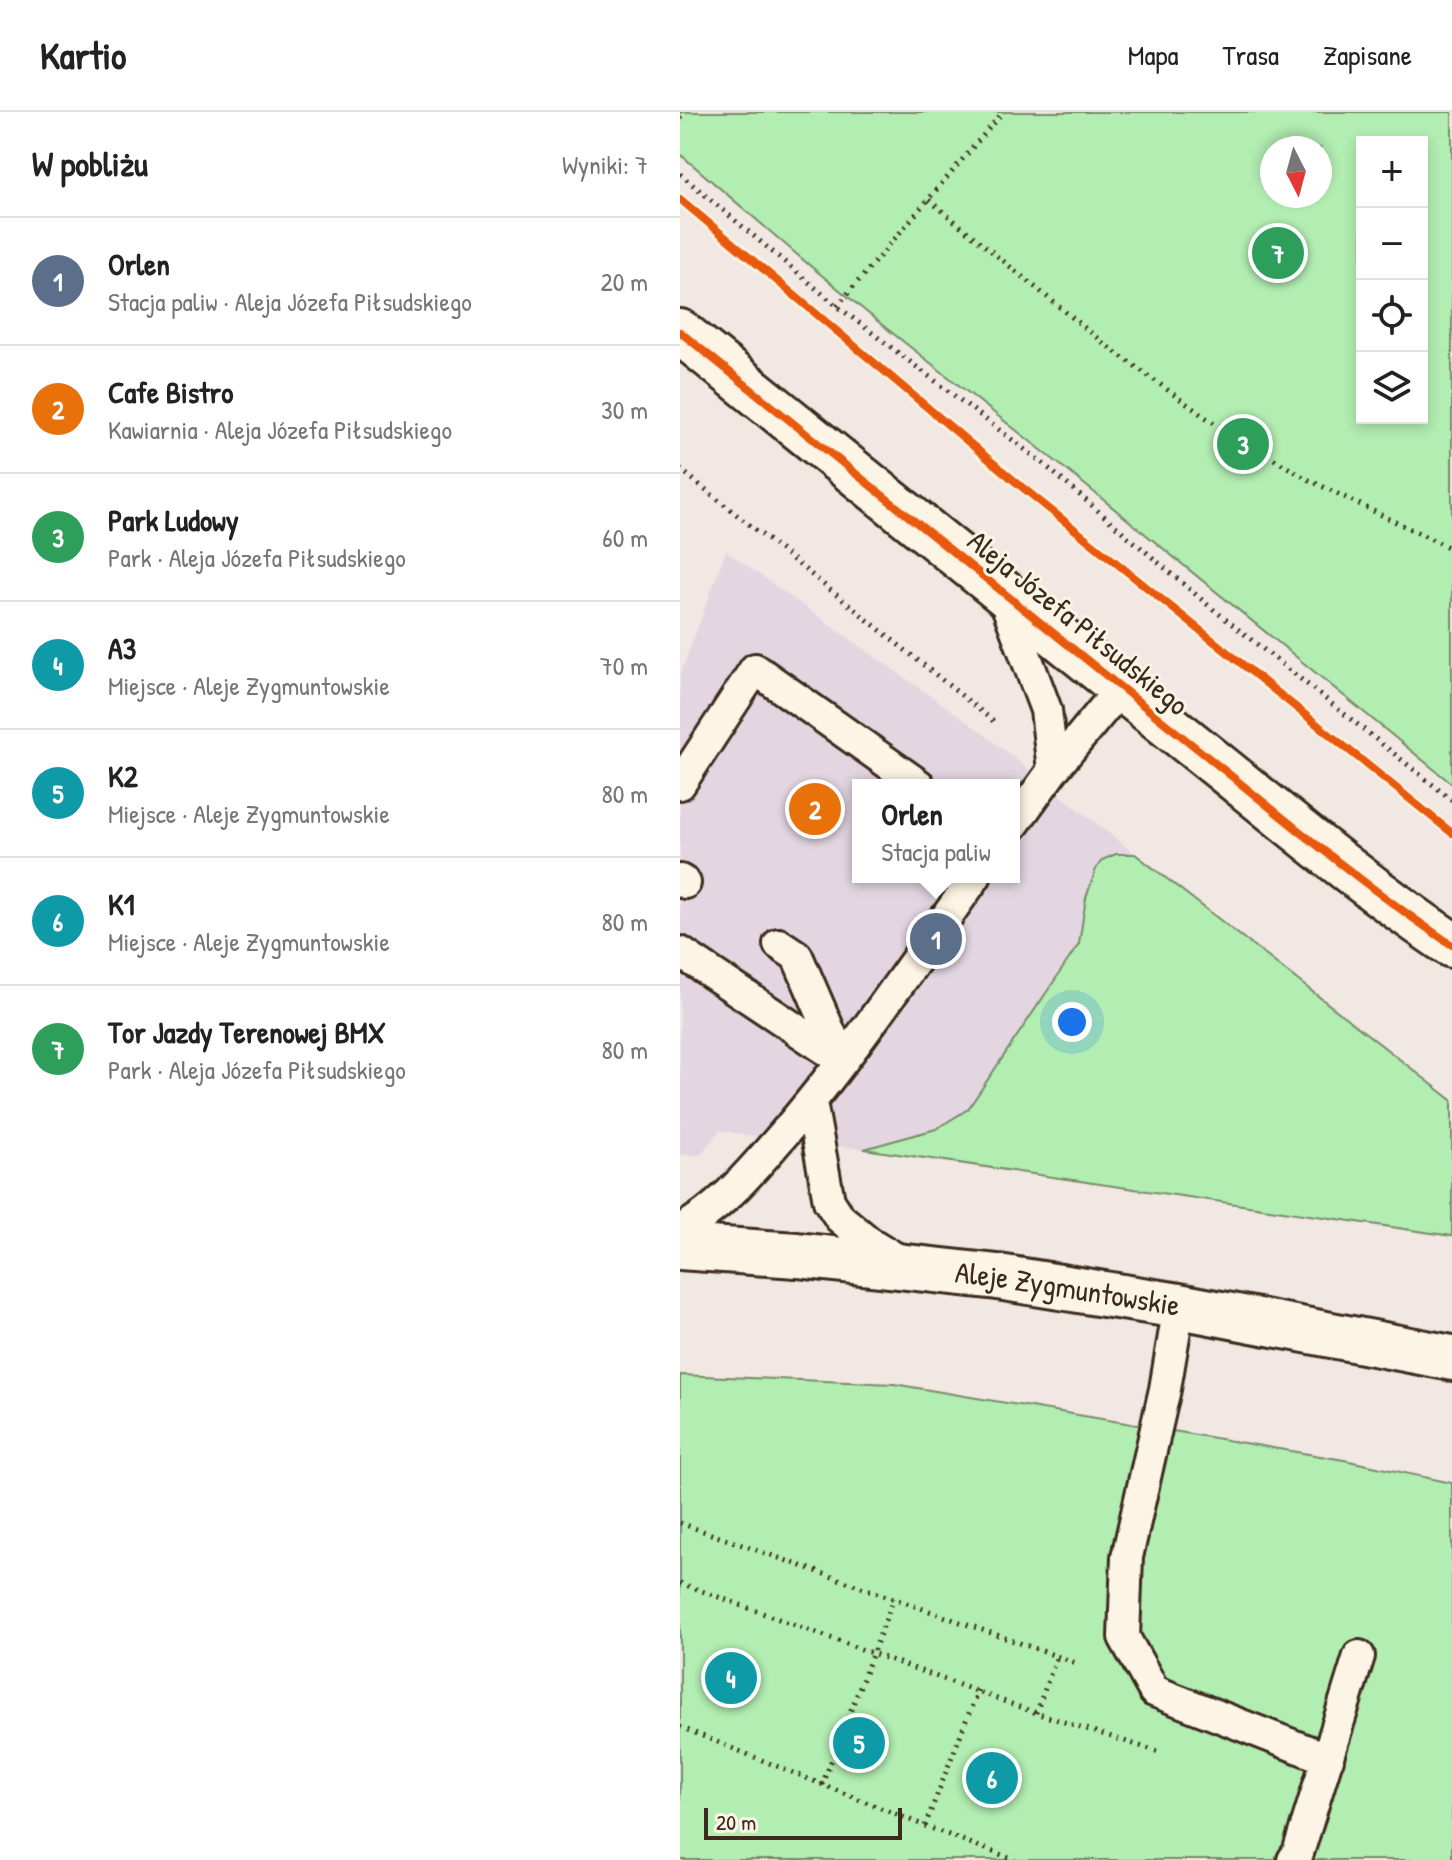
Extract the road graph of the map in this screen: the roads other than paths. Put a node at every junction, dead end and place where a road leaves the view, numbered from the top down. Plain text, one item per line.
1 (680, 332) edge
2 (1003, 593) junction
3 (1121, 688) junction
4 (1053, 770) junction
5 (911, 779) edge
6 (680, 784) edge
7 (1020, 816) edge
8 (971, 883) edge
9 (1408, 915) junction
10 (779, 944) dead end
11 (1452, 945) edge
12 (680, 952) edge
13 (1452, 968) edge
14 (842, 1060) junction
15 (811, 1102) junction
16 (680, 1230) edge
17 (680, 1247) edge
18 (911, 1267) junction
19 (1179, 1306) junction
20 (1452, 1358) edge
21 (1359, 1656) dead end
22 (1328, 1759) junction
23 (1293, 1860) edge

1 - 2 street, Aleja Józefa Piłsudskiego
2 - 3 street, Aleja Józefa Piłsudskiego
2 - 4 lane
3 - 4 lane
3 - 9 street, Aleja Józefa Piłsudskiego
4 - 7 lane
5 - 6 lane
8 - 14 lane
9 - 11 street, Aleja Józefa Piłsudskiego
9 - 13 street, Aleja Józefa Piłsudskiego
10 - 14 lane
12 - 14 lane
14 - 15 lane
15 - 16 lane
15 - 18 lane
17 - 18 street, Aleje Zygmuntowskie
18 - 19 street, Aleje Zygmuntowskie
19 - 20 street, Aleje Zygmuntowskie
19 - 22 lane
21 - 22 lane
22 - 23 lane

